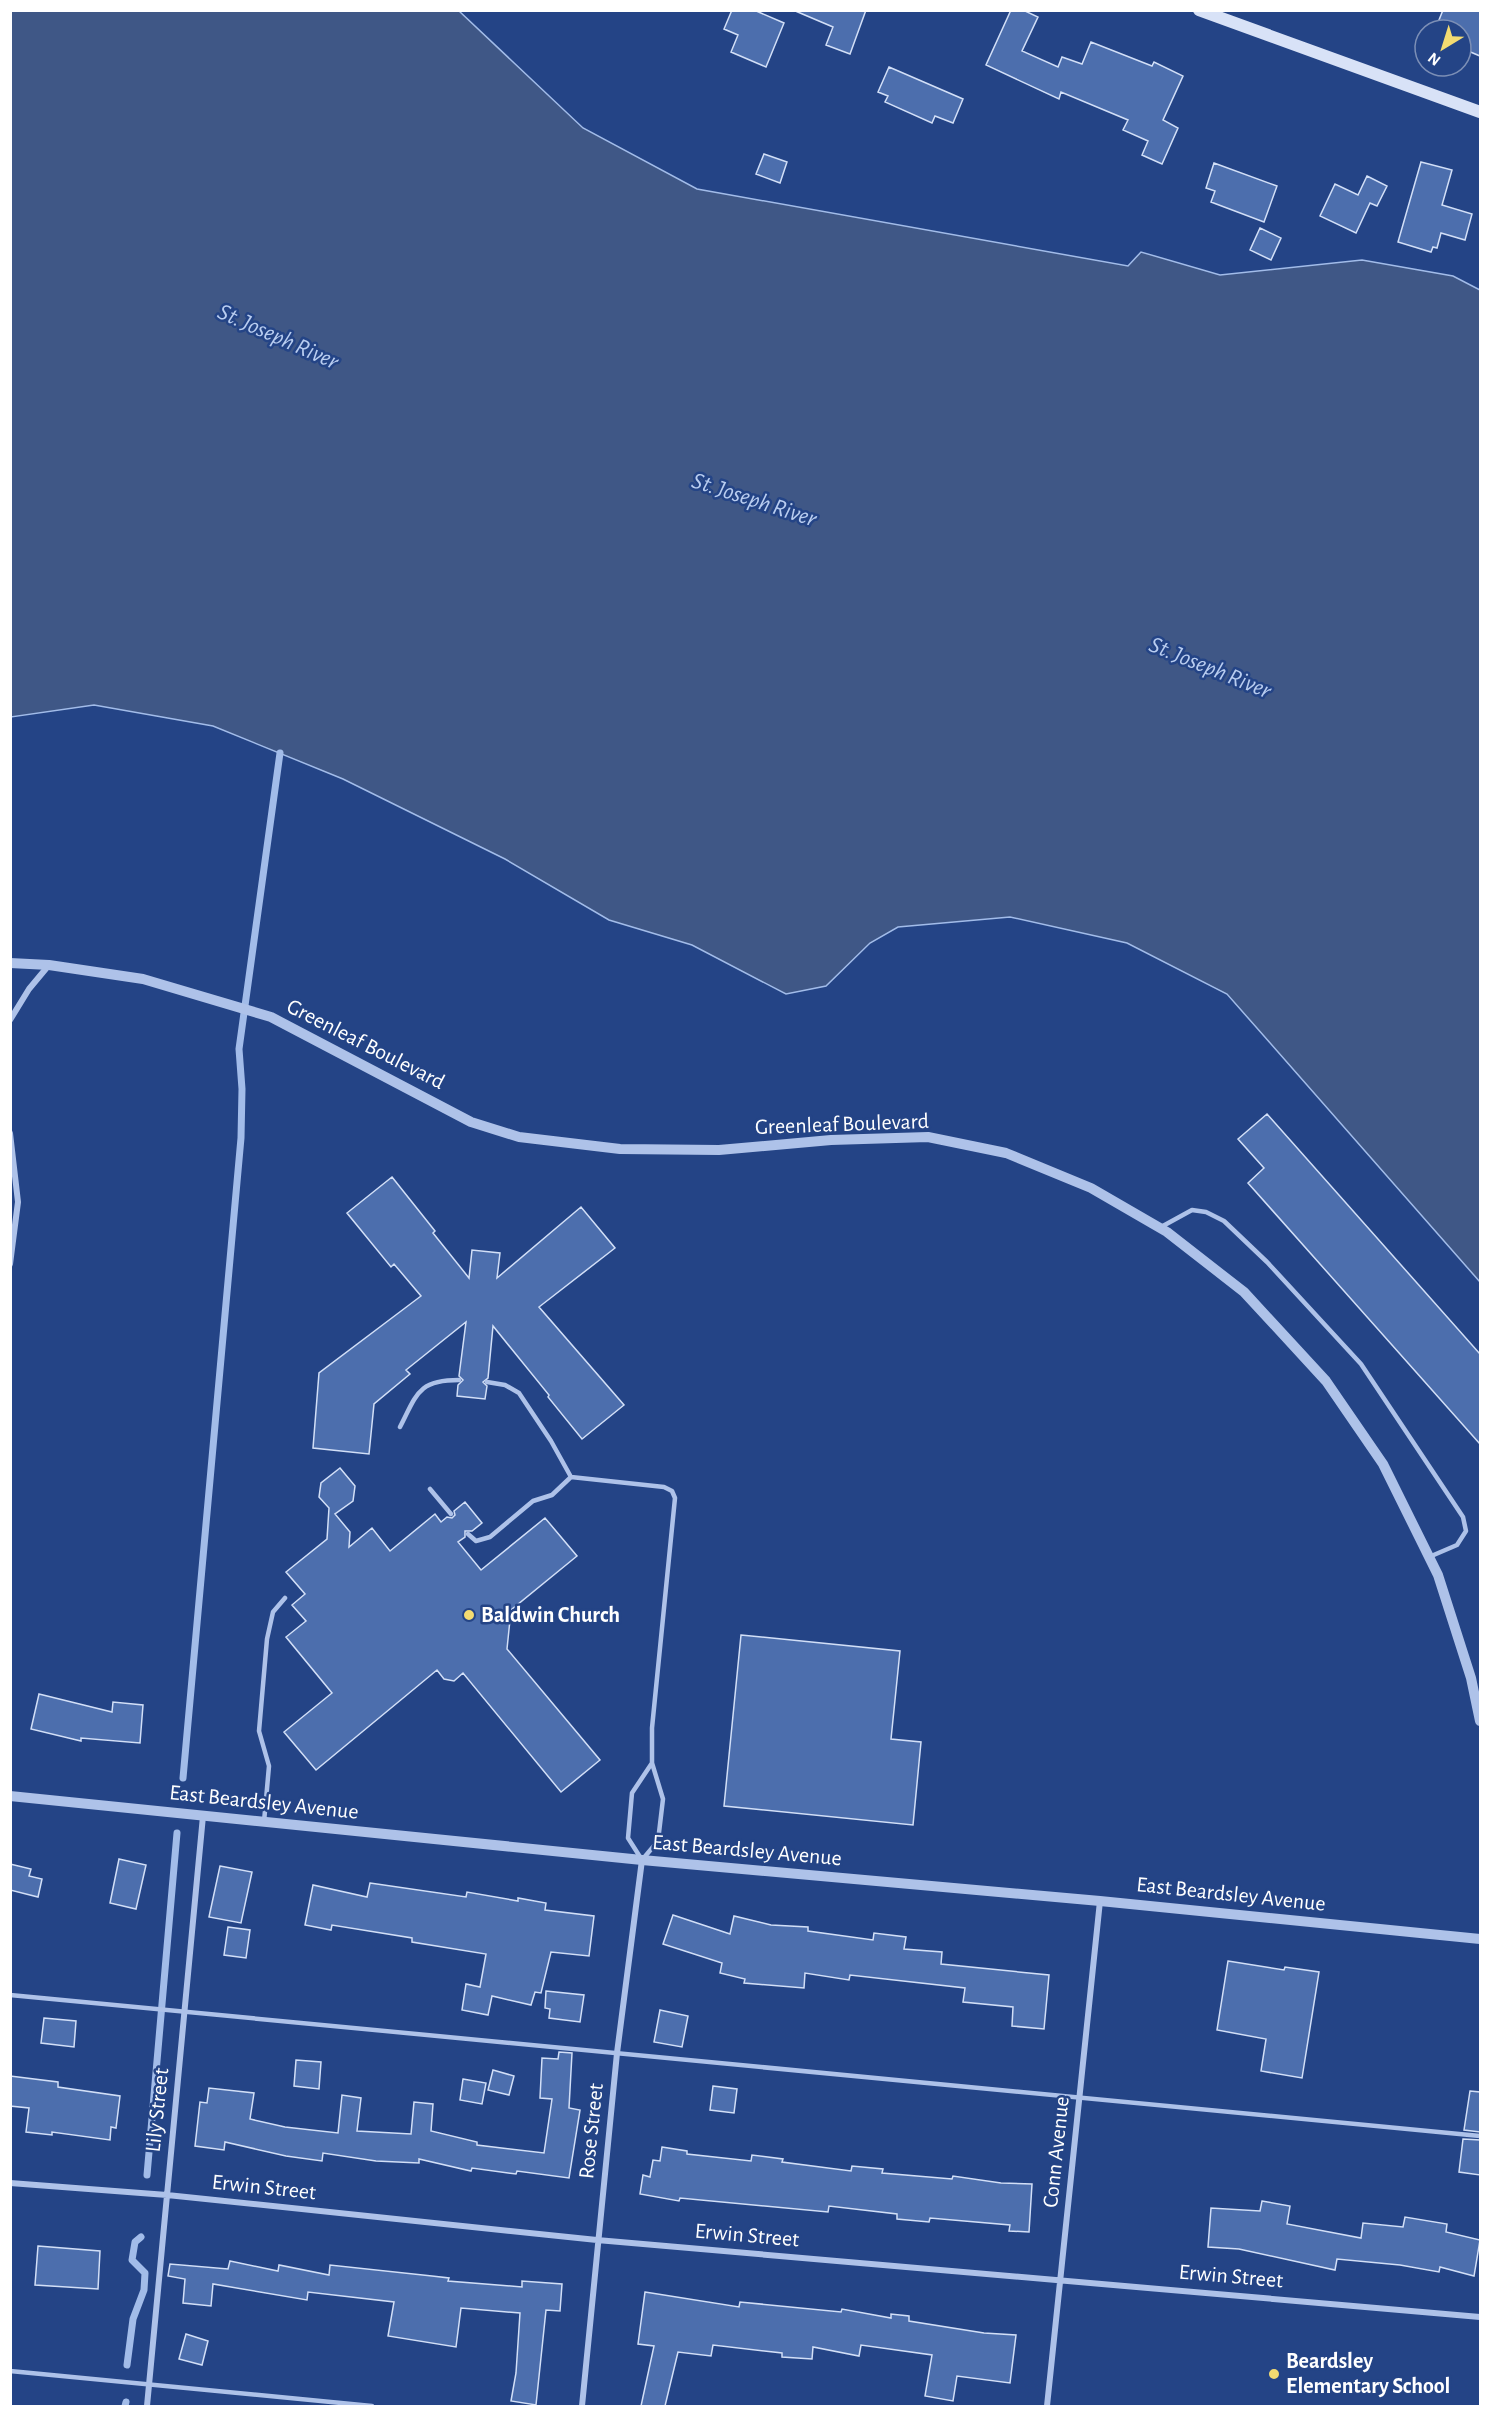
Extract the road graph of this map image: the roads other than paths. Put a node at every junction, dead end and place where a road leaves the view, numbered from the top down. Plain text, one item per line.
1 (1199, 10) edge
2 (1480, 112) edge
3 (10, 963) edge
4 (49, 965) junction
5 (10, 1020) edge
6 (10, 1133) edge
7 (1161, 1227) junction
8 (10, 1264) edge
9 (459, 1380) dead end
10 (487, 1382) dead end
11 (400, 1427) dead end
12 (571, 1477) junction
13 (430, 1489) dead end
14 (451, 1514) dead end
15 (468, 1534) dead end
16 (1429, 1557) junction
17 (285, 1598) dead end
18 (1480, 1721) edge
19 (652, 1763) junction
20 (10, 1796) edge
21 (203, 1816) junction
22 (264, 1822) junction
23 (642, 1860) junction
24 (1100, 1901) junction
25 (1480, 1939) edge
26 (10, 1995) edge
27 (185, 2012) junction
28 (617, 2053) junction
29 (1080, 2098) junction
30 (1480, 2136) edge
31 (10, 2183) edge
32 (167, 2194) junction
33 (597, 2240) junction
34 (1061, 2279) junction
35 (1480, 2317) edge
36 (10, 2372) edge
37 (148, 2385) junction
38 (147, 2406) edge
39 (372, 2406) edge
40 (582, 2406) edge
41 (1047, 2406) edge

1 - 2 main road
3 - 4 street, Greenleaf Boulevard
4 - 5 street
4 - 7 street, Greenleaf Boulevard
6 - 8 street
7 - 16 street, Greenleaf Boulevard
7 - 16 lane
9 - 11 lane
10 - 12 lane
12 - 15 lane
12 - 19 lane
13 - 14 lane
16 - 18 street, Greenleaf Boulevard
17 - 22 lane
19 - 23 lane
19 - 23 lane
20 - 21 street, East Beardsley Avenue
21 - 22 street, East Beardsley Avenue
21 - 27 street, Lily Street
22 - 23 street, East Beardsley Avenue
23 - 24 street, East Beardsley Avenue
23 - 28 street, Rose Street
24 - 25 street, East Beardsley Avenue
24 - 29 street, Conn Avenue
26 - 27 lane
27 - 28 lane
27 - 32 street, Lily Street
28 - 29 lane
28 - 33 street, Rose Street
29 - 30 lane
29 - 34 street, Conn Avenue
31 - 32 street, Erwin Street
32 - 33 street, Erwin Street
32 - 37 street, Lily Street
33 - 34 street, Erwin Street
33 - 40 street, Rose Street
34 - 35 street, Erwin Street
34 - 41 street, Conn Avenue
36 - 37 lane
37 - 38 street, Lily Street
37 - 39 lane

